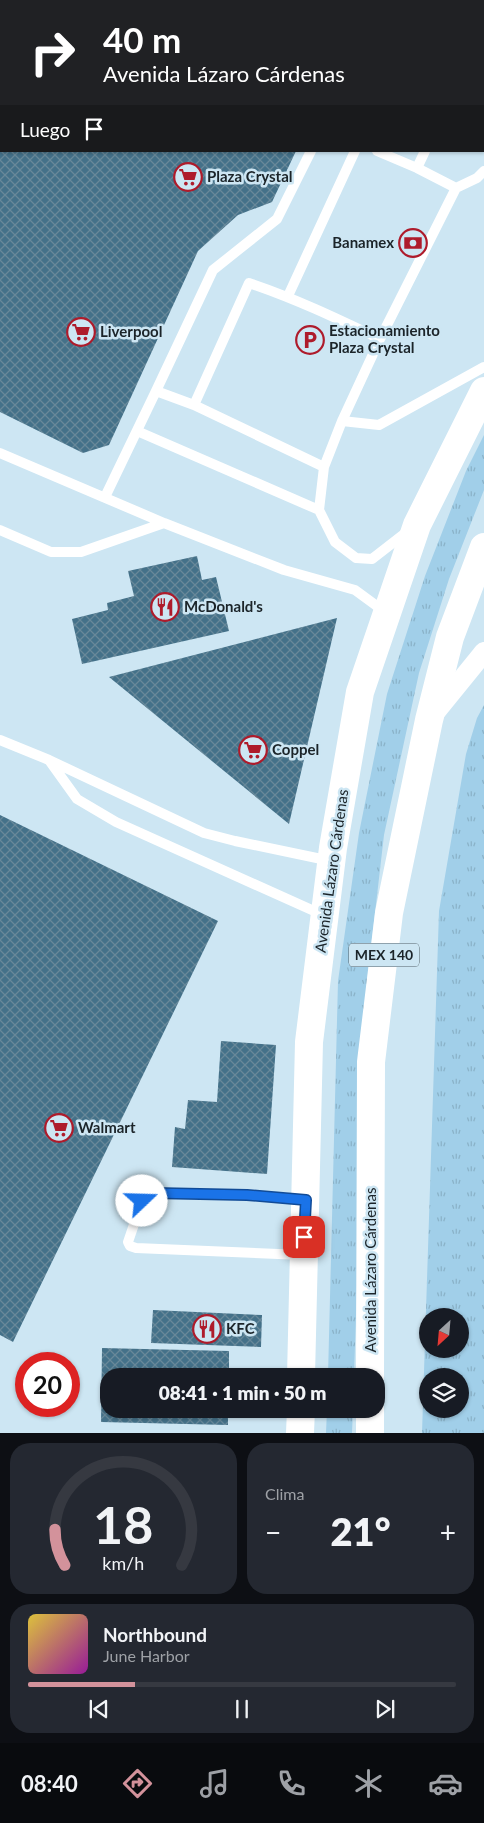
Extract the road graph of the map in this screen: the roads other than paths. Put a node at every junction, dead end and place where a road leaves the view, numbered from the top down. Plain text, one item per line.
1 (310, 152) edge
2 (355, 152) edge
3 (379, 152) edge
4 (425, 152) edge
5 (417, 168) junction
6 (484, 171) edge
7 (456, 188) junction
8 (288, 296) junction
9 (380, 339) junction
10 (484, 367) edge
11 (156, 391) junction
12 (484, 391) edge
13 (194, 405) junction
14 (342, 421) junction
15 (137, 431) junction
16 (0, 453) edge
17 (324, 467) junction
18 (105, 497) junction
19 (320, 510) junction
20 (164, 523) junction
21 (417, 525) junction
22 (0, 530) edge
23 (484, 547) edge
24 (386, 613) junction
25 (484, 652) edge
26 (429, 720) junction
27 (0, 740) edge
28 (49, 760) junction
29 (332, 861) junction
30 (325, 916) junction
31 (306, 1200) junction
32 (304, 1255) junction
33 (301, 1368) edge
34 (370, 1368) edge
35 (301, 1418) edge
36 (370, 1418) edge
37 (300, 1433) edge
38 (370, 1433) edge

1 - 11 lane
2 - 8 lane
3 - 5 lane
4 - 5 lane
5 - 7 lane
6 - 7 lane
7 - 9 lane
8 - 9 lane
8 - 13 lane
9 - 14 lane
10 - 14 lane
11 - 13 lane
11 - 15 lane
12 - 21 highway, Avenida Lázaro Cárdenas
13 - 17 lane
14 - 17 lane
15 - 18 lane
15 - 19 lane
16 - 18 lane
17 - 19 lane
18 - 20 lane
19 - 21 lane
20 - 22 lane
20 - 24 lane
21 - 24 highway, Avenida Lázaro Cárdenas
23 - 26 highway, Avenida Lázaro Cárdenas / MEX 140
24 - 29 highway, Avenida Lázaro Cárdenas
25 - 26 street
26 - 34 highway, Avenida Lázaro Cárdenas / MEX 140
27 - 28 lane
28 - 29 lane
28 - 30 lane
29 - 30 highway, Avenida Lázaro Cárdenas
30 - 31 highway, Avenida Lázaro Cárdenas
31 - 32 highway, Avenida Lázaro Cárdenas
31 - 32 lane
32 - 33 highway, Avenida Lázaro Cárdenas
35 - 37 highway
36 - 38 highway

